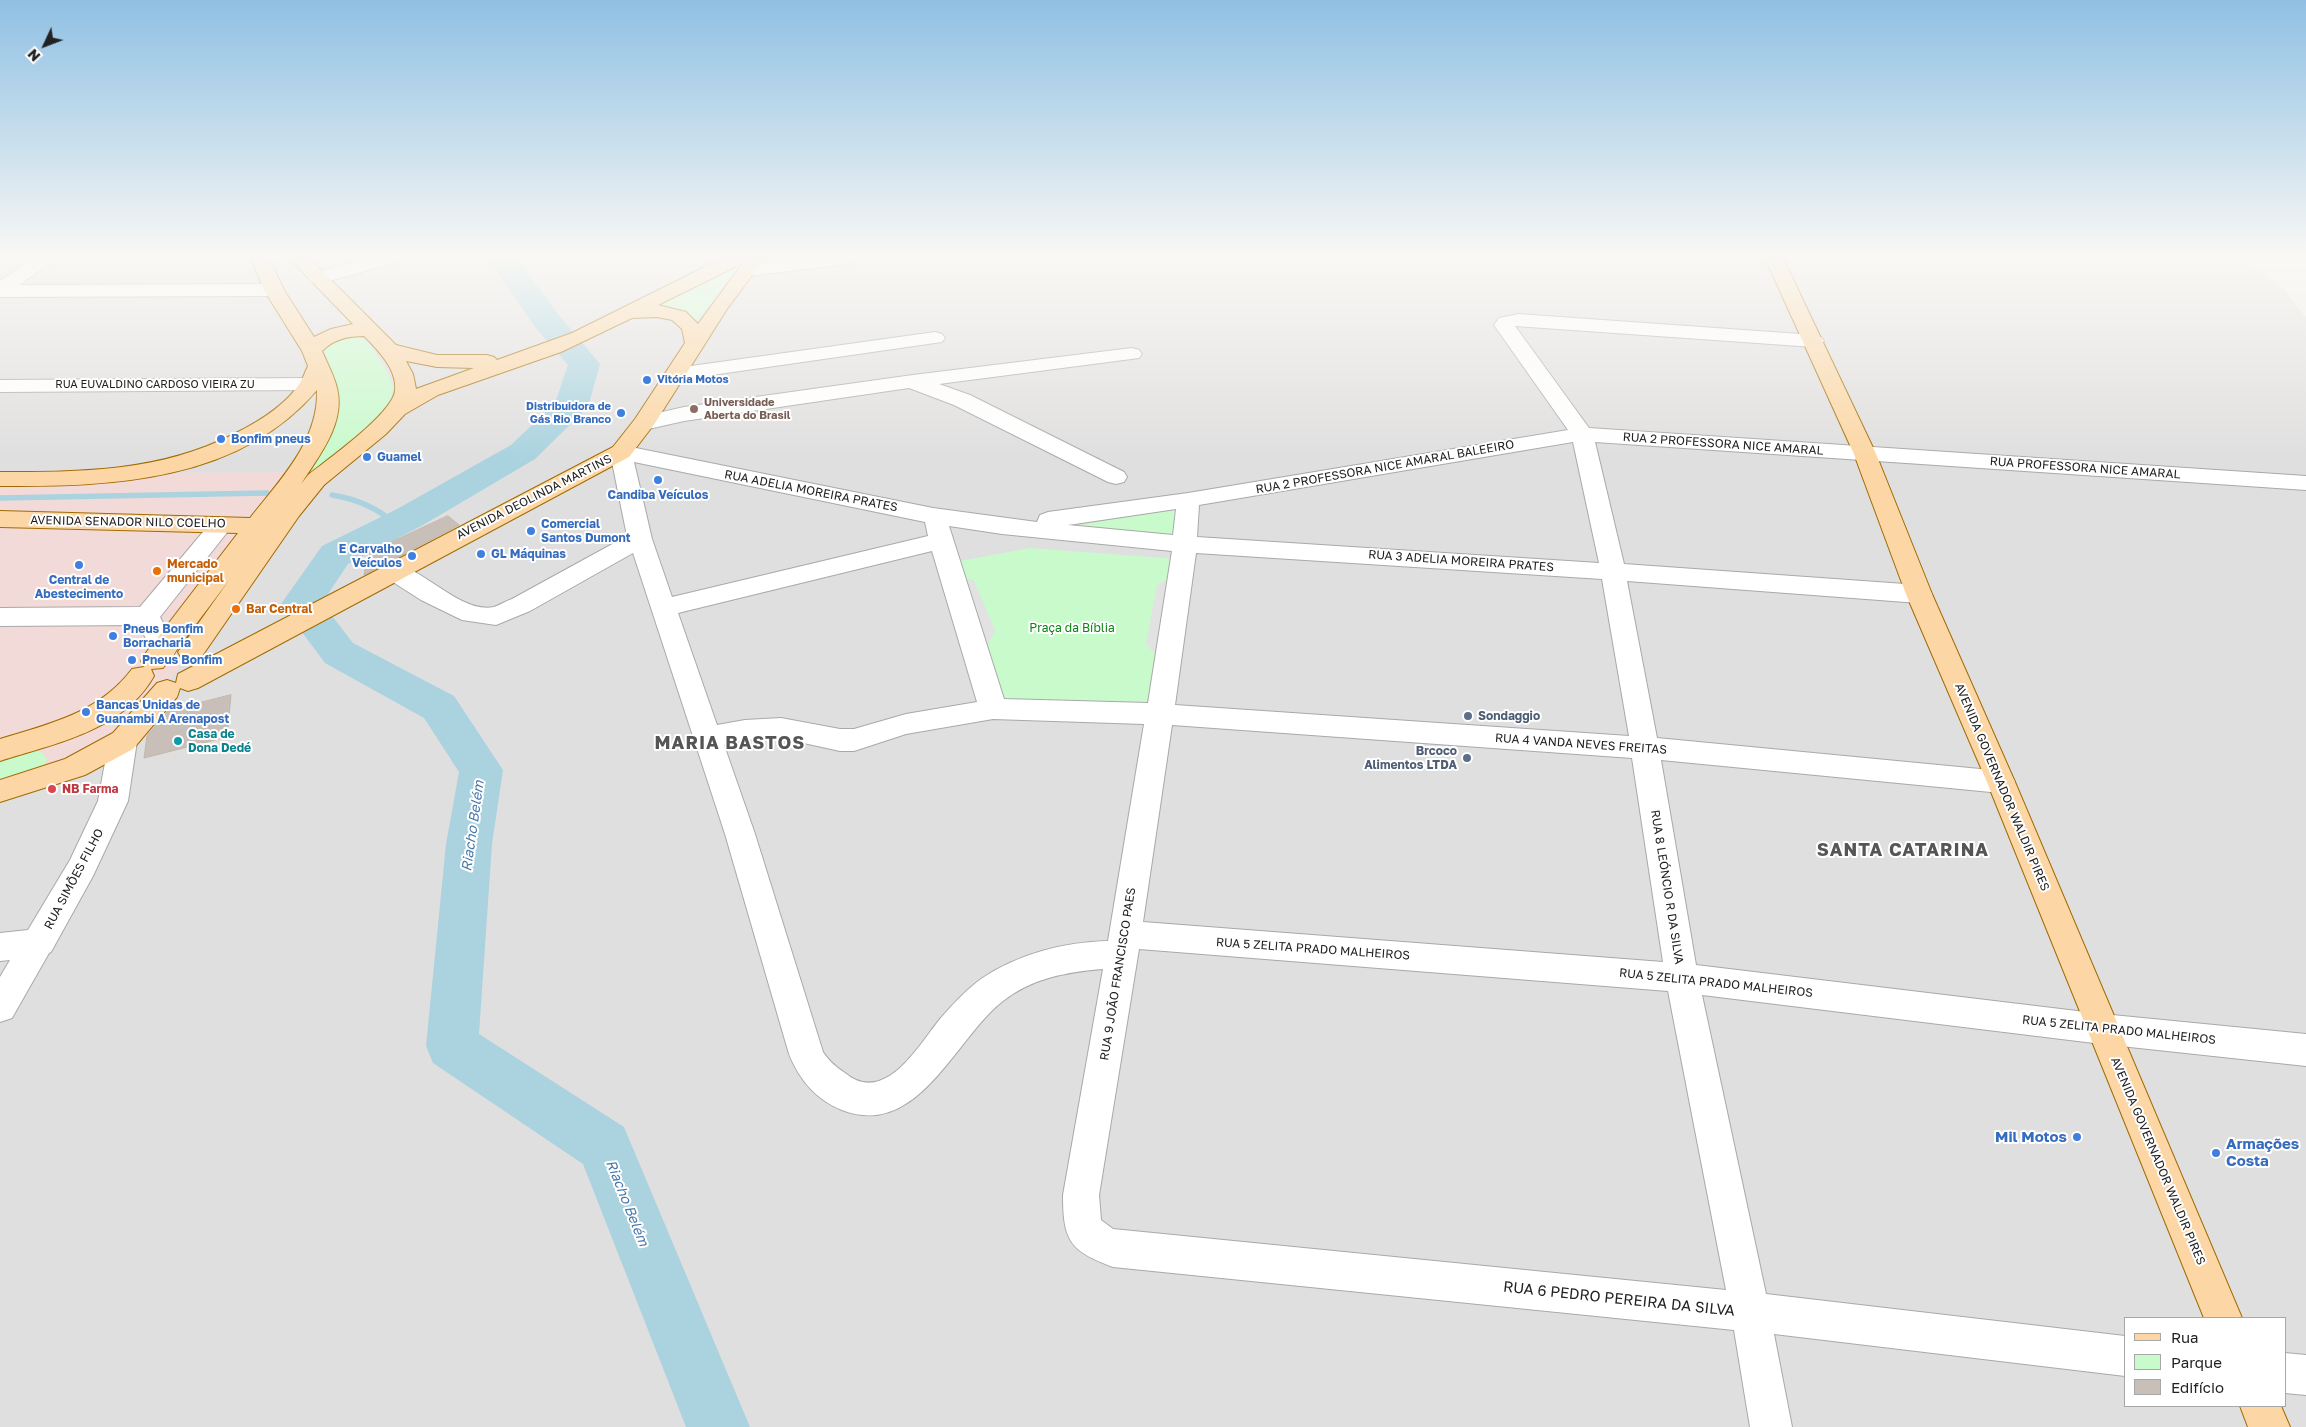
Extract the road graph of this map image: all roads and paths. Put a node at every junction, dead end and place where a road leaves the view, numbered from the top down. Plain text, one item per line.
1 (295, 324) edge
2 (298, 325) edge
3 (313, 325) edge
4 (365, 325) edge
5 (604, 325) edge
6 (690, 325) edge
7 (709, 325) edge
8 (1504, 325) edge
9 (1580, 325) edge
10 (1806, 325) edge
11 (370, 330) junction
12 (934, 338) dead end
13 (1814, 342) junction
14 (696, 344) junction
15 (389, 349) junction
16 (1132, 354) dead end
17 (528, 357) junction
18 (313, 367) junction
19 (677, 374) junction
20 (913, 382) junction
21 (0, 386) edge
22 (397, 409) junction
23 (644, 423) junction
24 (1582, 434) junction
25 (621, 452) junction
26 (1865, 454) junction
27 (1116, 477) dead end
28 (0, 479) edge
29 (2306, 483) edge
30 (1188, 500) junction
31 (933, 516) junction
32 (0, 519) edge
33 (974, 523) junction
34 (264, 524) junction
35 (221, 525) junction
36 (1002, 526) junction
37 (640, 539) junction
38 (943, 544) junction
39 (1186, 544) junction
40 (201, 551) junction
41 (394, 571) junction
42 (1613, 572) junction
43 (1919, 594) junction
44 (665, 607) junction
45 (147, 616) junction
46 (0, 617) edge
47 (265, 639) junction
48 (195, 653) junction
49 (153, 662) junction
50 (177, 686) junction
51 (993, 709) junction
52 (1160, 714) junction
53 (68, 728) junction
54 (707, 738) junction
55 (123, 741) junction
56 (1645, 748) junction
57 (0, 750) edge
58 (75, 767) junction
59 (2001, 782) junction
60 (0, 791) edge
61 (40, 942) junction
62 (1124, 944) junction
63 (0, 947) edge
64 (1682, 978) junction
65 (0, 1007) edge
66 (2102, 1029) junction
67 (2306, 1050) edge
68 (1099, 1240) joint
69 (1750, 1312) junction
70 (2223, 1317) edge
71 (2124, 1356) edge
72 (2286, 1373) edge
73 (2306, 1375) edge
74 (2260, 1407) edge
75 (1771, 1427) edge
76 (2269, 1427) edge

1 - 18 main road
2 - 3 main road
4 - 11 main road
5 - 17 main road
6 - 14 main road
7 - 14 main road, AVENIDA DEOLINDA MARTINS
8 - 24 street
9 - 13 street
10 - 13 main road, AVENIDA GOVERNADOR WALDIR PIRES
11 - 15 main road
11 - 18 main road
12 - 19 street
13 - 26 main road, AVENIDA GOVERNADOR WALDIR PIRES
14 - 19 main road, AVENIDA DEOLINDA MARTINS
15 - 17 main road
15 - 22 main road
16 - 20 street
17 - 22 main road
18 - 21 street, RUA EUVALDINO CARDOSO VIEIRA ZU
18 - 28 main road
18 - 34 main road
19 - 23 main road, AVENIDA DEOLINDA MARTINS
20 - 23 street
20 - 27 street
22 - 34 main road
23 - 25 main road, AVENIDA DEOLINDA MARTINS
24 - 26 street, RUA 2 PROFESSORA NICE AMARAL
24 - 30 street, RUA 2 PROFESSORA NICE AMARAL BALEEIRO
24 - 42 street, RUA 8 LEÓNCIO R DA SILVA
25 - 31 street, RUA ADELIA MOREIRA PRATES
25 - 37 street, RUA 5 ZELITA PRADO MALHEIROS
25 - 41 main road, AVENIDA DEOLINDA MARTINS
26 - 29 street, RUA PROFESSORA NICE AMARAL
26 - 43 main road, AVENIDA GOVERNADOR WALDIR PIRES
30 - 36 street, RUA 2 PROFESSORA NICE AMARAL BALEEIRO
30 - 39 street, RUA 9 JOÃO FRANCISCO PAES
31 - 33 street, RUA ADELIA MOREIRA PRATES
31 - 38 street
32 - 35 main road, AVENIDA SENADOR NILO COELHO
33 - 36 street, RUA ADELIA MOREIRA PRATES
33 - 38 street
34 - 35 main road, AVENIDA SENADOR NILO COELHO
34 - 40 street
34 - 48 main road
34 - 49 main road
35 - 40 street
36 - 39 street, RUA 3 ADELIA MOREIRA PRATES
37 - 41 street
37 - 44 street, RUA 5 ZELITA PRADO MALHEIROS
38 - 44 street
38 - 51 street
39 - 42 street, RUA 3 ADELIA MOREIRA PRATES
39 - 52 street, RUA 9 JOÃO FRANCISCO PAES
40 - 45 street
41 - 47 main road, AVENIDA DEOLINDA MARTINS
42 - 43 street, RUA 3 ADELIA MOREIRA PRATES
42 - 56 street, RUA 8 LEÓNCIO R DA SILVA
43 - 59 main road, AVENIDA GOVERNADOR WALDIR PIRES
44 - 54 street, RUA 5 ZELITA PRADO MALHEIROS
45 - 46 street
45 - 49 street
47 - 48 main road, AVENIDA DEOLINDA MARTINS
47 - 50 main road, AVENIDA DEOLINDA MARTINS
48 - 49 main road, AVENIDA DEOLINDA MARTINS
48 - 50 main road
49 - 50 main road
49 - 53 main road
50 - 55 main road
51 - 52 street, RUA 4 VANDA NEVES FREITAS
51 - 54 street, RUA 4 VANDA NEVES FREITAS
52 - 56 street, RUA 4 VANDA NEVES FREITAS
52 - 62 street, RUA 9 JOÃO FRANCISCO PAES
53 - 57 main road
53 - 58 main road
54 - 62 street, RUA 5 ZELITA PRADO MALHEIROS
55 - 58 main road
55 - 61 street, RUA SIMÕES FILHO
56 - 59 street, RUA 4 VANDA NEVES FREITAS
56 - 64 street, RUA 8 LEÓNCIO R DA SILVA
58 - 60 main road
59 - 66 main road, AVENIDA GOVERNADOR WALDIR PIRES
61 - 63 street
61 - 65 street, RUA SIMÕES FILHO
62 - 64 street, RUA 5 ZELITA PRADO MALHEIROS
62 - 68 street, RUA 9 JOÃO FRANCISCO PAES
64 - 66 street, RUA 5 ZELITA PRADO MALHEIROS
64 - 69 street, RUA 8 LEÓNCIO R DA SILVA
66 - 67 street, RUA 5 ZELITA PRADO MALHEIROS
66 - 70 main road, AVENIDA GOVERNADOR WALDIR PIRES
68 - 69 street, RUA 6 PEDRO PEREIRA DA SILVA
69 - 71 street, RUA 6 PEDRO PEREIRA DA SILVA
69 - 75 street, RUA 8 LEÓNCIO R DA SILVA
72 - 73 street
74 - 76 main road

